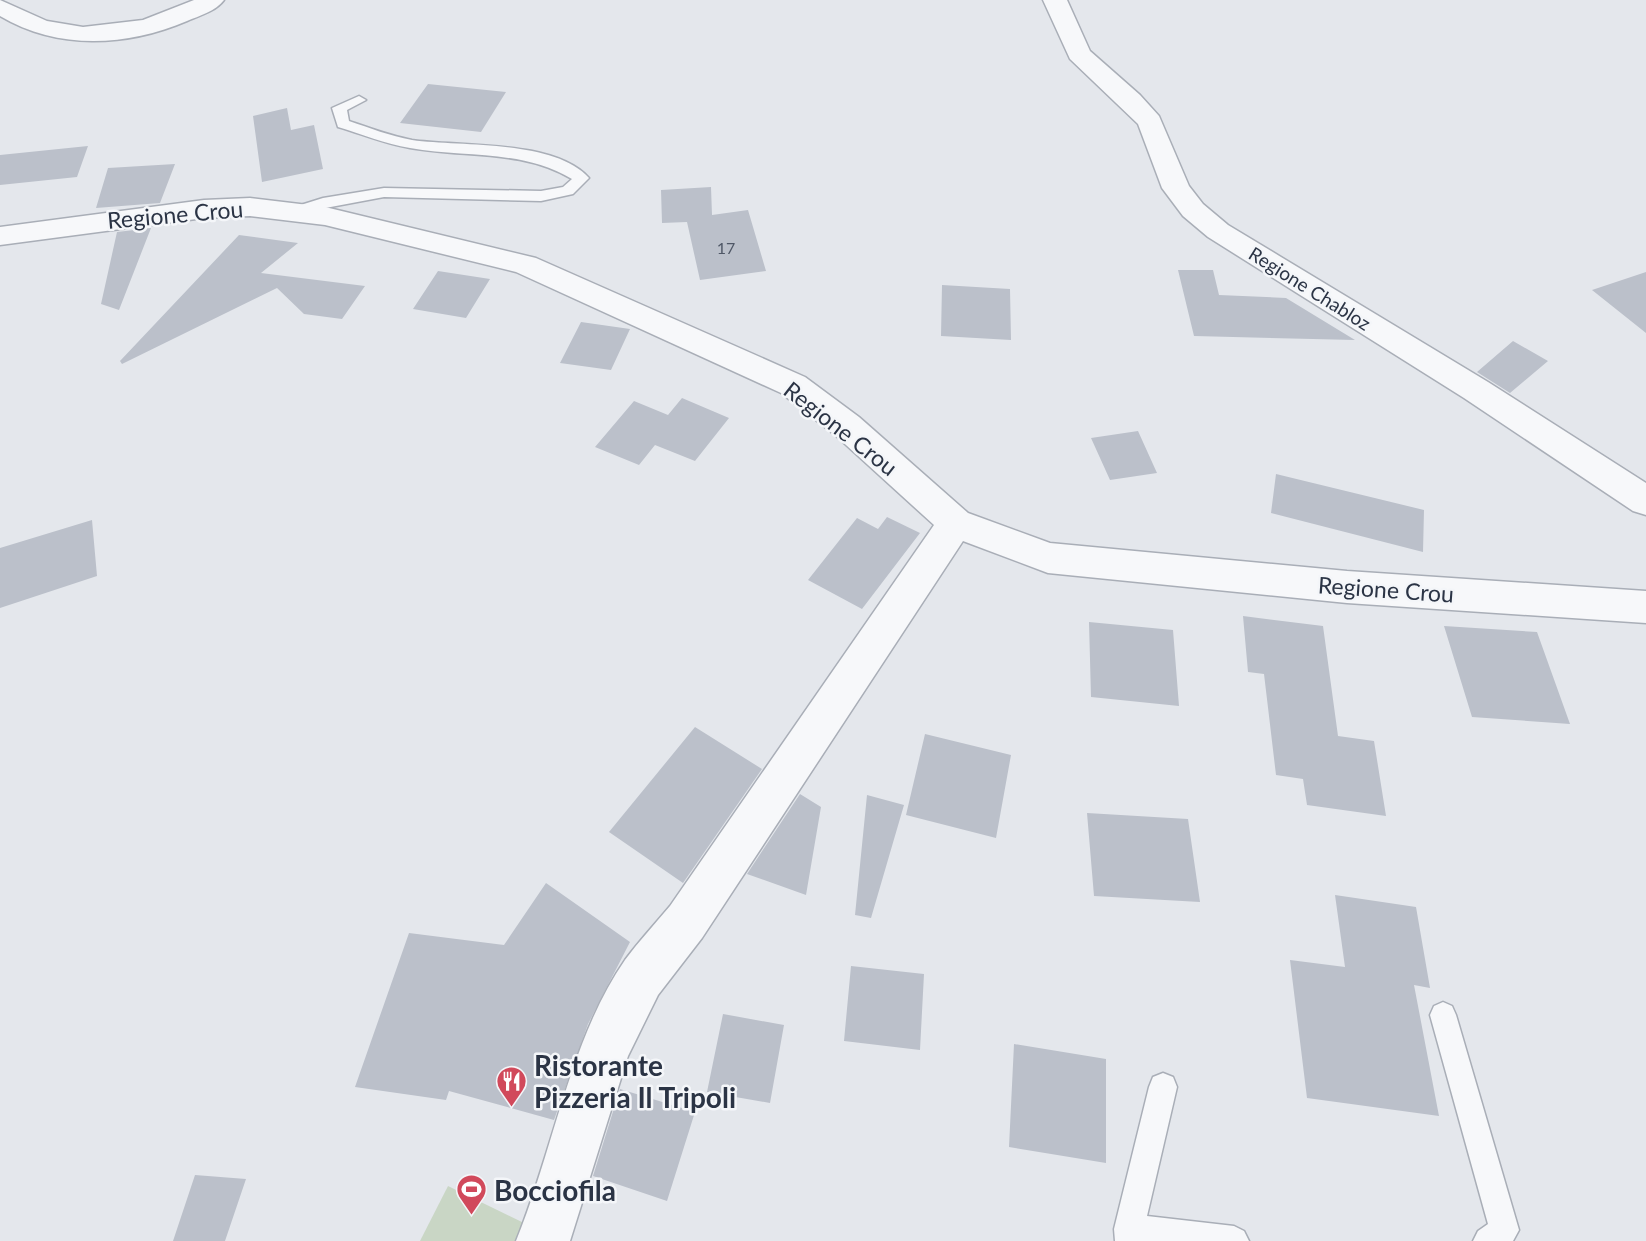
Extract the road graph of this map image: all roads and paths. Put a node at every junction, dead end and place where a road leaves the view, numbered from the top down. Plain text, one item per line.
1 (212, 0) edge
2 (1055, 0) edge
3 (0, 6) edge
4 (359, 100) dead end
5 (293, 212) junction
6 (0, 236) edge
7 (1646, 501) edge
8 (955, 523) junction
9 (1646, 607) edge
10 (1443, 1014) dead end
11 (1163, 1087) dead end
12 (1129, 1235) edge
13 (543, 1241) edge
14 (1234, 1241) edge
15 (1488, 1241) edge

1 - 3 street
2 - 7 street, Regione Chabloz
4 - 5 lane
5 - 6 street, Regione Crou
5 - 8 street, Regione Crou
8 - 9 street, Regione Crou
8 - 13 street
10 - 15 lane
11 - 12 lane
12 - 14 lane

